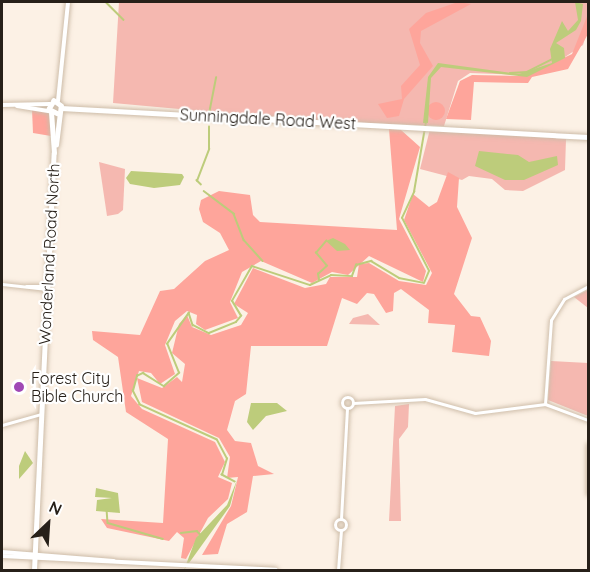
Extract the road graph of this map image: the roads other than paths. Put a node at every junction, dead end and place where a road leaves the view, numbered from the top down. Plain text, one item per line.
1 (68, 2) edge
2 (57, 103) junction
3 (2, 105) edge
4 (14, 105) junction
5 (119, 111) junction
6 (53, 112) junction
7 (588, 136) edge
8 (2, 284) edge
9 (588, 286) edge
10 (48, 288) junction
11 (353, 403) junction
12 (545, 404) junction
13 (347, 408) junction
14 (41, 414) junction
15 (588, 420) edge
16 (2, 425) edge
17 (588, 444) edge
18 (588, 494) edge
19 (341, 519) junction
20 (341, 530) junction
21 (2, 554) edge
22 (35, 556) junction
23 (34, 570) edge
24 (276, 570) edge
25 (338, 570) edge

1 - 2 main road
2 - 4 main road, Sunningdale Road West
2 - 5 main road, Sunningdale Road West
2 - 5 main road, Sunningdale Road West
2 - 6 main road
2 - 6 main road, Wonderland Road North
3 - 4 main road, Sunningdale Road West
4 - 6 main road, Sunningdale Road West
5 - 7 main road, Sunningdale Road West
6 - 10 main road, Wonderland Road North
8 - 10 street
9 - 12 street
10 - 14 main road, Wonderland Road North
11 - 12 street
11 - 13 street
11 - 13 street
12 - 15 street
13 - 19 street
14 - 16 street
14 - 22 main road, Wonderland Road North
17 - 18 street
19 - 20 street
19 - 20 street
20 - 25 street
21 - 22 main road
22 - 23 main road, Wonderland Road North
22 - 24 main road

